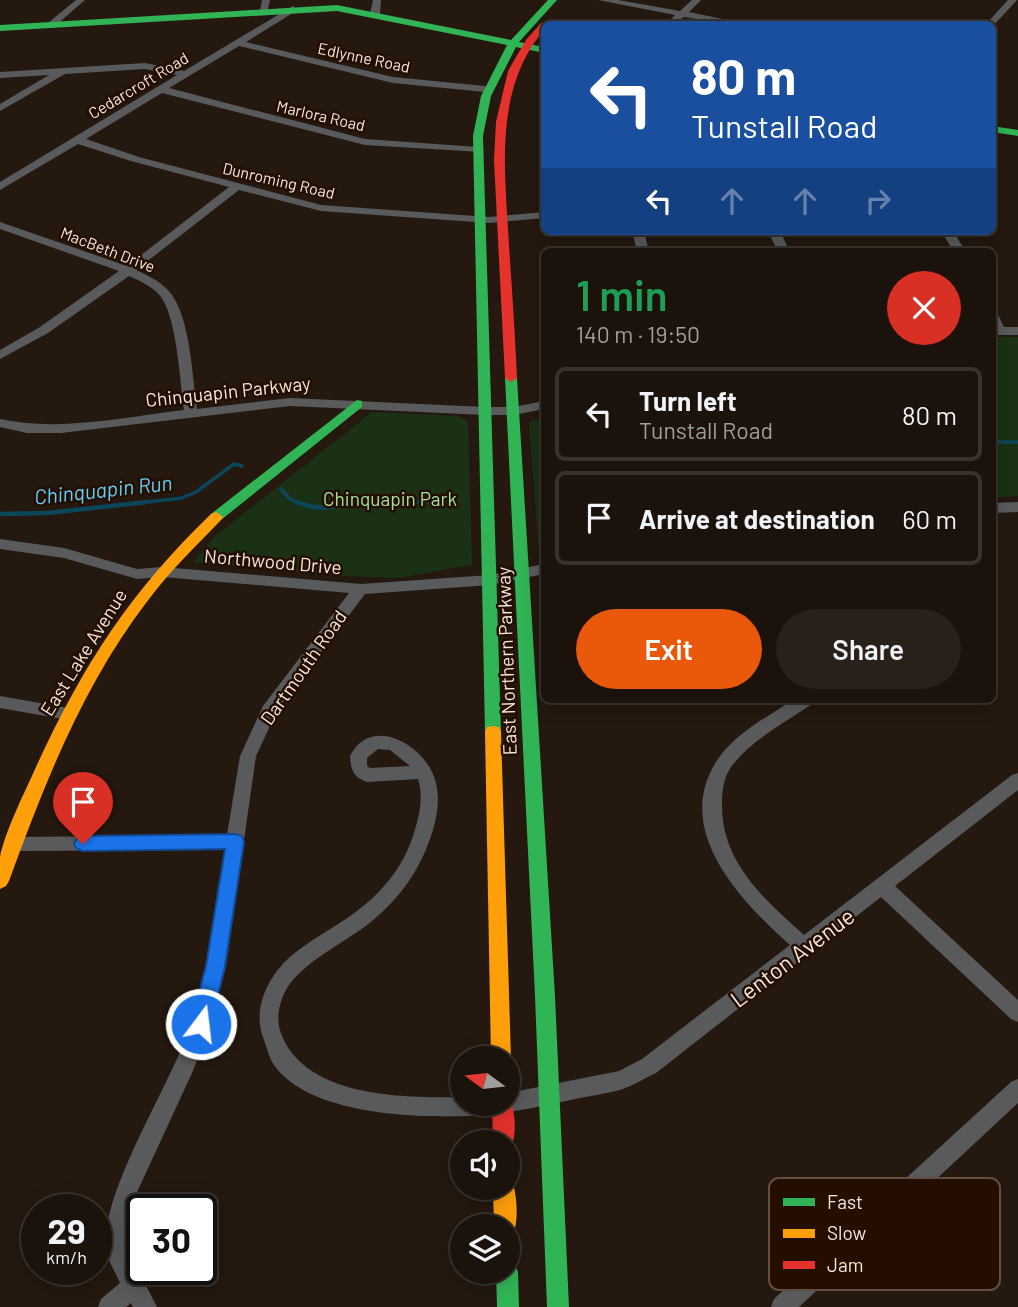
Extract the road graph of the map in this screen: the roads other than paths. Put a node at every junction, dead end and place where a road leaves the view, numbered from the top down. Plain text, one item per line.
1 (80, 0) edge
2 (602, 0) edge
3 (697, 0) edge
4 (1013, 0) edge
5 (560, 3) edge
6 (265, 5) edge
7 (376, 7) edge
8 (293, 9) junction
9 (681, 16) junction
10 (548, 21) edge
11 (675, 21) edge
12 (719, 21) edge
13 (993, 21) edge
14 (52, 24) junction
15 (0, 27) edge
16 (541, 30) edge
17 (239, 43) junction
18 (510, 43) junction
19 (527, 47) junction
20 (541, 49) edge
21 (63, 71) junction
22 (186, 74) junction
23 (0, 75) edge
24 (160, 89) junction
25 (485, 89) junction
26 (0, 108) edge
27 (996, 130) edge
28 (1018, 133) edge
29 (77, 140) junction
30 (478, 150) junction
31 (0, 187) edge
32 (236, 187) junction
33 (541, 215) edge
34 (480, 220) junction
35 (504, 220) junction
36 (0, 225) edge
37 (128, 271) junction
38 (996, 331) edge
39 (1018, 331) edge
40 (0, 355) edge
41 (357, 404) junction
42 (541, 406) edge
43 (485, 411) junction
44 (514, 411) junction
45 (191, 412) junction
46 (0, 423) edge
47 (1018, 507) edge
48 (996, 508) edge
49 (0, 544) edge
50 (541, 570) edge
51 (163, 572) junction
52 (523, 573) junction
53 (490, 580) junction
54 (361, 589) junction
55 (0, 702) edge
56 (802, 703) edge
57 (68, 714) junction
58 (424, 772) dead end
59 (1018, 780) edge
60 (235, 842) junction
61 (13, 844) junction
62 (0, 881) edge
63 (883, 887) junction
64 (805, 947) junction
65 (1018, 1013) edge
66 (501, 1046) edge
67 (1018, 1089) edge
68 (548, 1095) junction
69 (520, 1101) edge
70 (450, 1106) edge
71 (922, 1178) edge
72 (507, 1284) edge
73 (133, 1286) junction
74 (800, 1290) edge
75 (108, 1307) edge
76 (146, 1307) edge
77 (508, 1307) edge
78 (558, 1307) edge
79 (782, 1307) edge

1 - 14 street
2 - 9 street
3 - 9 street
4 - 13 street
5 - 10 main road, East Northern Parkway
5 - 18 main road, East Northern Parkway
6 - 8 main road
6 - 14 main road
7 - 8 main road
7 - 18 main road
8 - 17 street, Cedarcroft Road
9 - 11 street
9 - 12 street
14 - 15 main road
16 - 19 main road, East Northern Parkway
17 - 22 street, Cedarcroft Road
17 - 25 street, Edlynne Road
18 - 19 main road
18 - 25 main road, East Northern Parkway
19 - 20 main road
19 - 35 main road, East Northern Parkway
21 - 22 street
21 - 23 street
21 - 26 street
22 - 24 street, Cedarcroft Road
24 - 29 street, Cedarcroft Road
24 - 30 street, Marlora Road
25 - 30 main road, East Northern Parkway
27 - 28 main road
29 - 31 street, Cedarcroft Road
29 - 32 street, Dunroming Road
30 - 34 main road, East Northern Parkway
32 - 34 street, Dunroming Road
32 - 37 street
33 - 35 street, Dunroming Road
34 - 35 street, Dunroming Road
34 - 43 main road, East Northern Parkway
35 - 44 main road, East Northern Parkway
36 - 37 street, MacBeth Drive
37 - 40 street
37 - 45 street, MacBeth Drive
38 - 39 street
41 - 43 street, Chinquapin Parkway
41 - 45 street, Chinquapin Parkway
41 - 51 main road, East Lake Avenue
42 - 44 street, Chinquapin Parkway
43 - 44 street, Chinquapin Parkway
43 - 53 main road, East Northern Parkway
44 - 52 main road, East Northern Parkway
45 - 46 street, Chinquapin Parkway
47 - 48 street
49 - 51 street, Northwood Drive
50 - 52 street, Northwood Drive
51 - 54 street, Northwood Drive
51 - 57 main road, East Lake Avenue
52 - 53 street, Northwood Drive
52 - 68 main road, East Northern Parkway
53 - 54 street, Northwood Drive
53 - 66 main road, East Northern Parkway
54 - 60 street, Dartmouth Road
55 - 57 street
56 - 64 street
57 - 61 main road, East Lake Avenue
58 - 70 street, Lenton Avenue
59 - 63 street, Lenton Avenue
60 - 61 street
60 - 73 street, Dartmouth Road
61 - 62 main road, East Lake Avenue
63 - 64 street, Lenton Avenue
63 - 65 street
64 - 68 street, Lenton Avenue
67 - 71 street
68 - 69 street, Lenton Avenue
68 - 78 main road, East Northern Parkway
72 - 77 main road
73 - 75 street
73 - 76 street, Dartmouth Road
74 - 79 street

